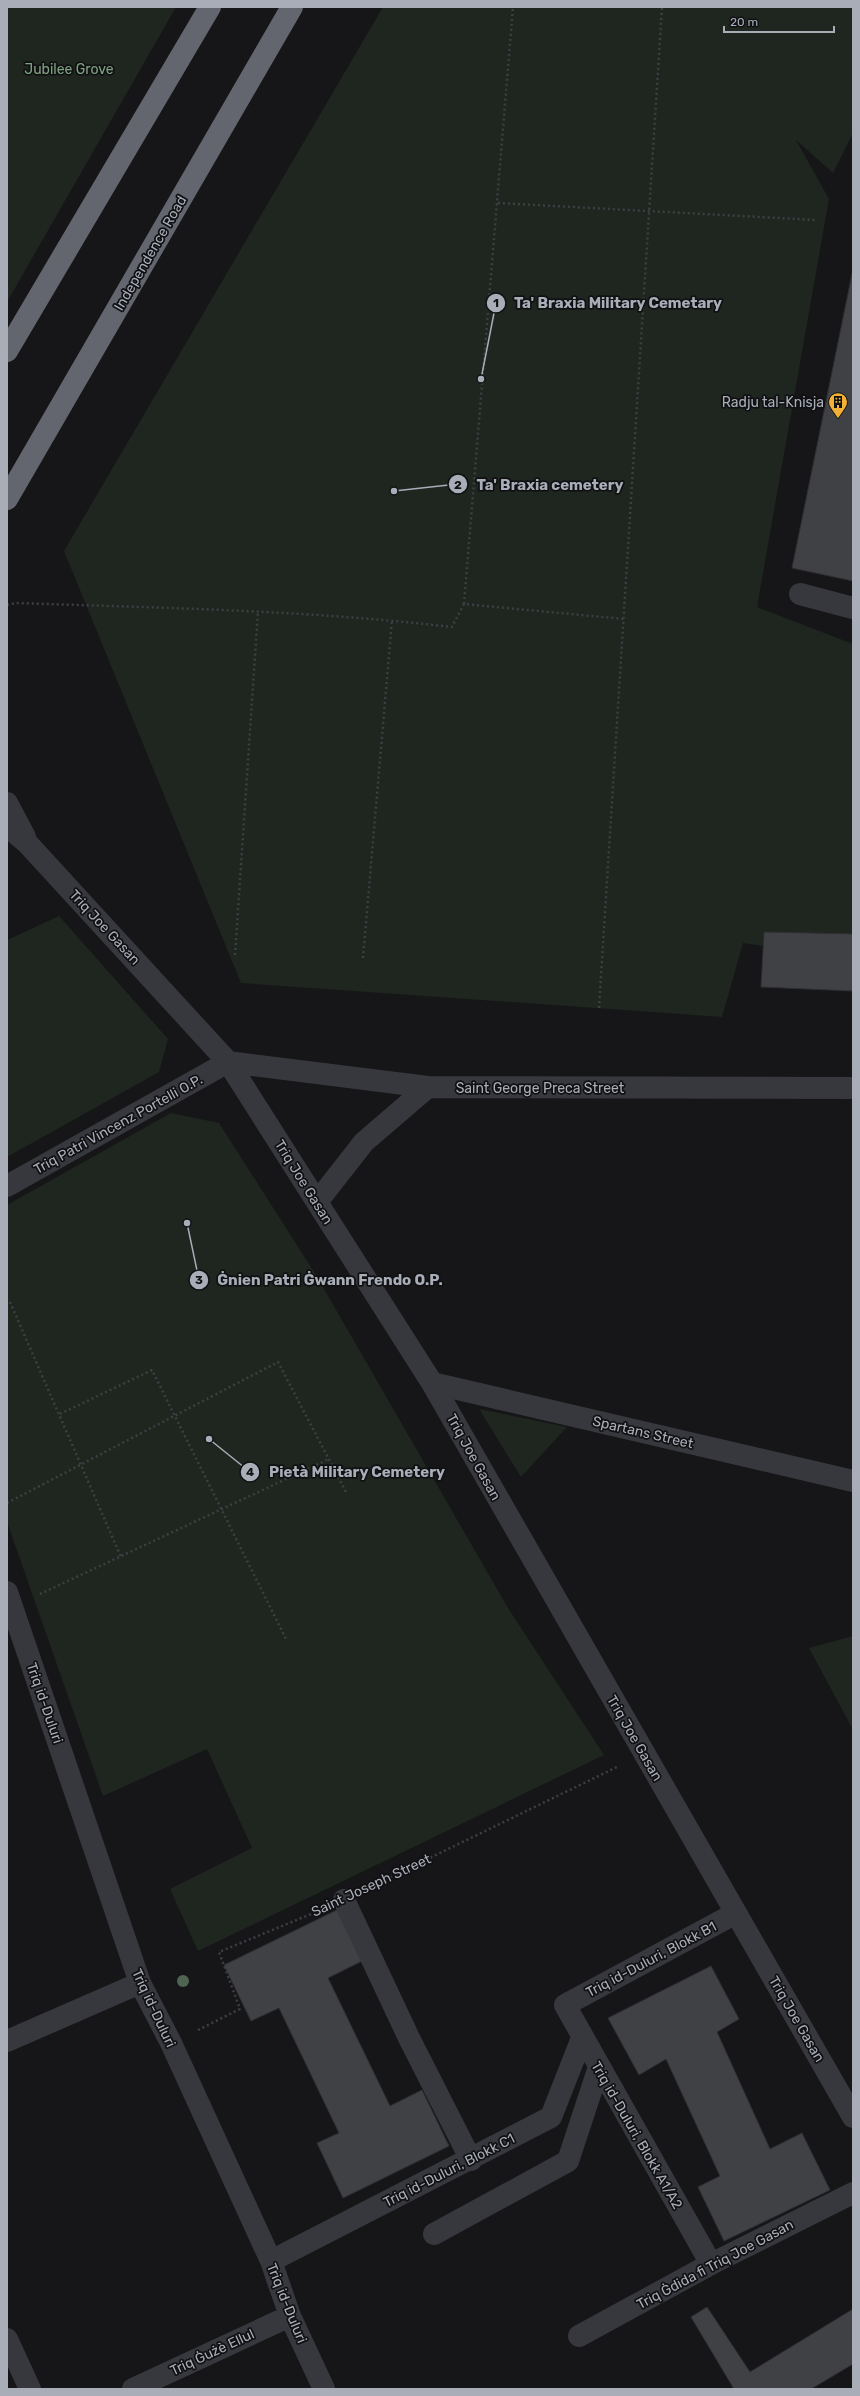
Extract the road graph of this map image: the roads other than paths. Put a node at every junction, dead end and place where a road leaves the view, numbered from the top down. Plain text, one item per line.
1 (210, 7) edge
2 (292, 7) edge
3 (7, 350) edge
4 (7, 498) edge
5 (800, 594) dead end
6 (853, 608) edge
7 (7, 803) edge
8 (7, 826) edge
9 (28, 844) junction
10 (228, 1062) junction
11 (428, 1087) junction
12 (853, 1088) edge
13 (7, 1186) edge
14 (317, 1202) junction
15 (432, 1383) junction
16 (853, 1481) edge
17 (10, 1599) edge
18 (344, 1900) road end
19 (736, 1913) junction
20 (140, 1983) junction
21 (565, 2005) joint
22 (582, 2038) junction
23 (7, 2041) edge
24 (599, 2067) junction
25 (853, 2117) edge
26 (471, 2160) junction
27 (853, 2193) edge
28 (434, 2234) dead end
29 (271, 2261) junction
30 (711, 2264) junction
31 (290, 2316) junction
32 (579, 2336) dead end
33 (7, 2339) edge
34 (30, 2389) edge
35 (133, 2389) edge
36 (324, 2389) edge

1 - 3 highway
2 - 4 highway, Independence Road
5 - 6 street
7 - 9 street, Triq Joe Gasan
8 - 9 street, Triq Joe Gasan
9 - 10 street, Triq Joe Gasan
10 - 11 street, Saint George Preca Street
10 - 13 street, Triq Patri Vincenz Portelli O.P.
10 - 14 street, Triq Joe Gasan
11 - 12 street, Saint George Preca Street
11 - 14 street
14 - 15 street, Triq Joe Gasan
15 - 16 street, Spartans Street
15 - 19 street, Triq Joe Gasan
17 - 20 street, Triq id-Duluri
18 - 26 street
19 - 21 street, Triq id-Duluri, Blokk B1
19 - 25 street, Triq Joe Gasan
20 - 23 street
20 - 29 street, Triq id-Duluri
21 - 22 street, Triq id-Duluri, Blokk A1/A2
22 - 24 street, Triq id-Duluri, Blokk A1/A2
22 - 26 street, Triq id-Duluri, Blokk C1
24 - 28 street
24 - 30 street, Triq id-Duluri, Blokk A1/A2
26 - 29 street, Triq id-Duluri, Blokk C1
27 - 30 street, Triq Ġdida fi Triq Joe Gasan
29 - 31 street, Triq id-Duluri
30 - 32 street, Triq Ġdida fi Triq Joe Gasan
31 - 35 street, Triq Ġużè Ellul
31 - 36 street, Triq id-Duluri
33 - 34 street

